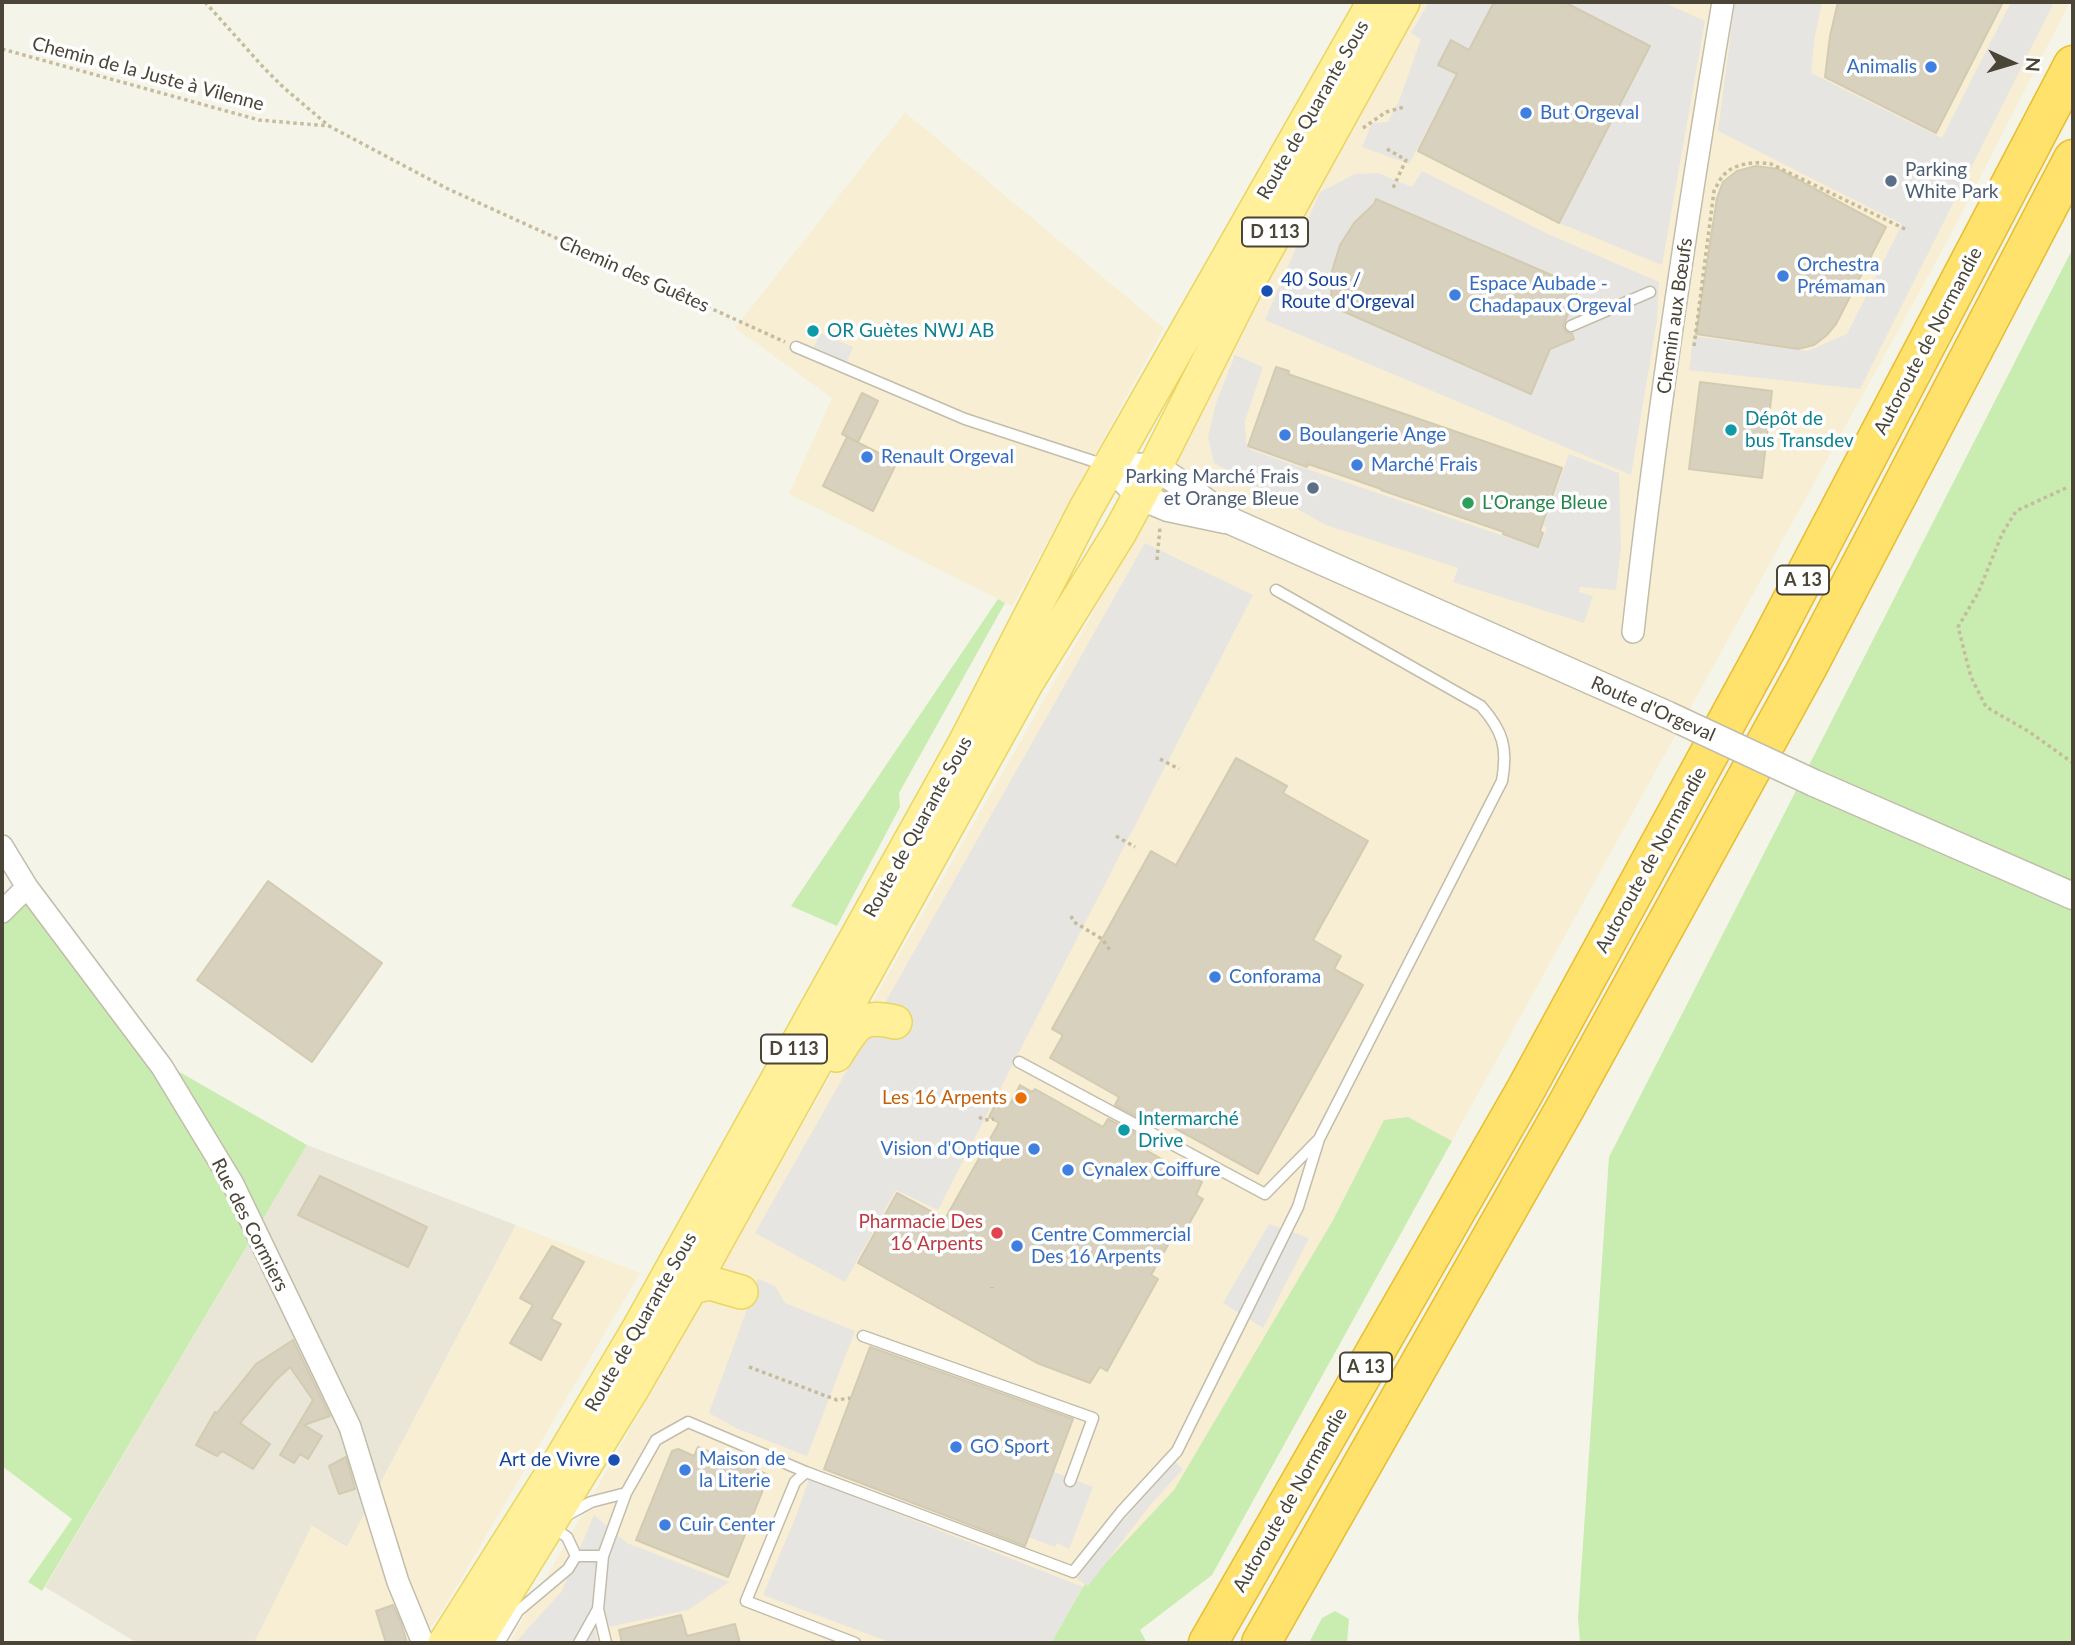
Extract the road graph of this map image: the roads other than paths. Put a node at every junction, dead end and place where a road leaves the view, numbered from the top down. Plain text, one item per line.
1 (1374, 2) edge
2 (1403, 2) edge
3 (1723, 2) edge
4 (2073, 65) edge
5 (2073, 159) edge
6 (1650, 292) dead end
7 (1572, 326) dead end
8 (796, 347) road end
9 (1111, 466) junction
10 (1155, 467) junction
11 (1139, 496) junction
12 (1233, 522) junction
13 (1276, 590) dead end
14 (1633, 632) dead end
15 (2, 846) edge
16 (27, 887) junction
17 (2073, 896) edge
18 (2, 912) edge
19 (895, 1022) dead end
20 (819, 1057) junction
21 (1019, 1062) dead end
22 (1319, 1139) junction
23 (691, 1287) junction
24 (740, 1292) dead end
25 (863, 1336) dead end
26 (806, 1472) junction
27 (1070, 1481) dead end
28 (626, 1493) junction
29 (538, 1518) junction
30 (576, 1556) junction
31 (603, 1556) junction
32 (1294, 1588) junction
33 (598, 1609) junction
34 (414, 1623) junction
35 (459, 1636) edge
36 (423, 1643) edge
37 (499, 1643) edge
38 (579, 1643) edge
39 (606, 1643) edge
40 (855, 1643) edge
41 (1208, 1643) edge
42 (1261, 1643) edge
43 (1283, 1643) edge

1 - 9 main road, Route de Quarante Sous / D 113
2 - 10 main road, Route de Quarante Sous / D 113
3 - 14 street, Chemin aux Bœufs
4 - 41 highway, Autoroute de Normandie / A 13
5 - 32 highway, A 13
6 - 7 lane
8 - 9 lane
9 - 10 street
9 - 11 street
9 - 29 main road, Route de Quarante Sous / D 113
10 - 11 main road, Route de Quarante Sous / D 113
10 - 12 street, Route d'Orgeval
11 - 12 street, Route d'Orgeval
11 - 20 main road, Route de Quarante Sous / D 113
12 - 17 street, Route d'Orgeval, bridge
13 - 22 lane
15 - 16 street, Rue des Cormiers
16 - 18 street
16 - 34 street, Rue des Cormiers
19 - 20 main road
20 - 23 main road, Route de Quarante Sous / D 113
21 - 22 lane
22 - 26 lane
23 - 24 main road
23 - 29 main road, Route de Quarante Sous / D 113
25 - 27 lane
26 - 28 lane
26 - 40 lane
28 - 29 lane
28 - 31 lane
29 - 30 lane
29 - 35 main road, Route de Quarante Sous / D 113
30 - 31 lane
30 - 37 lane
31 - 33 lane
32 - 42 highway, A 13
32 - 43 highway
33 - 38 lane
33 - 39 lane
34 - 35 street
34 - 36 street, Rue des Cormiers

